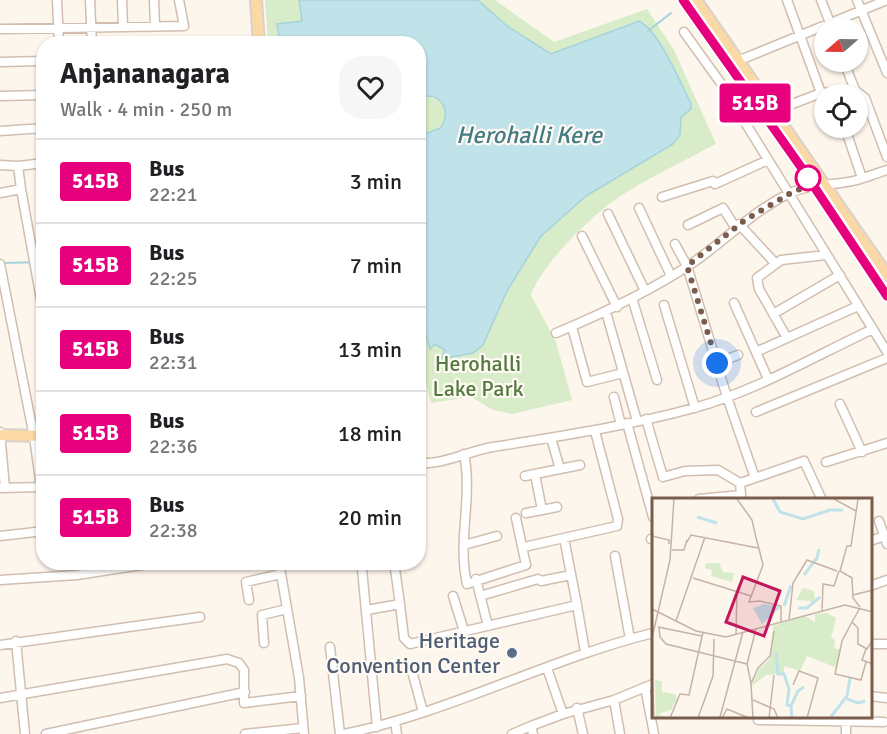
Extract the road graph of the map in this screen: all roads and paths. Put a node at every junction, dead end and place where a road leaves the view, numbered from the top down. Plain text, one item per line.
1 (57, 0) edge
2 (90, 0) edge
3 (122, 0) edge
4 (154, 0) edge
5 (179, 0) edge
6 (256, 0) edge
7 (787, 0) edge
8 (821, 0) edge
9 (857, 0) edge
10 (887, 0) edge
11 (692, 4) edge
12 (862, 10) junction
13 (828, 18) edge
14 (846, 18) edge
15 (155, 26) junction
16 (58, 27) junction
17 (92, 27) junction
18 (123, 27) junction
19 (0, 29) edge
20 (814, 31) edge
21 (684, 32) dead end
22 (800, 35) junction
23 (59, 36) edge
24 (92, 36) edge
25 (258, 36) edge
26 (740, 60) junction
27 (36, 61) edge
28 (0, 62) edge
29 (732, 71) junction
30 (887, 73) edge
31 (720, 82) junction
32 (818, 84) edge
33 (36, 95) edge
34 (0, 96) edge
35 (814, 96) edge
36 (868, 106) edge
37 (774, 111) junction
38 (36, 129) edge
39 (0, 131) edge
40 (848, 138) edge
41 (887, 157) edge
42 (768, 160) junction
43 (36, 164) edge
44 (0, 165) edge
45 (18, 166) junction
46 (887, 170) edge
47 (862, 178) junction
48 (811, 184) junction
49 (824, 184) junction
50 (21, 189) junction
51 (0, 193) edge
52 (789, 194) junction
53 (662, 197) dead end
54 (639, 208) dead end
55 (608, 213) dead end
56 (688, 225) dead end
57 (737, 225) junction
58 (582, 236) dead end
59 (675, 244) dead end
60 (826, 255) junction
61 (775, 262) junction
62 (883, 263) edge
63 (0, 264) edge
64 (687, 266) junction
65 (36, 273) edge
66 (840, 275) junction
67 (887, 275) edge
68 (670, 276) junction
69 (645, 291) junction
70 (887, 296) edge
71 (632, 298) junction
72 (734, 303) dead end
73 (664, 305) dead end
74 (858, 306) junction
75 (617, 307) junction
76 (606, 312) junction
77 (773, 314) junction
78 (572, 327) junction
79 (873, 329) junction
80 (556, 333) dead end
81 (787, 338) junction
82 (756, 352) junction
83 (887, 352) edge
84 (738, 356) dead end
85 (887, 358) edge
86 (717, 363) junction
87 (623, 373) junction
88 (768, 379) junction
89 (657, 380) dead end
90 (614, 397) dead end
91 (727, 397) junction
92 (840, 404) dead end
93 (695, 408) junction
94 (756, 412) dead end
95 (642, 420) junction
96 (36, 423) edge
97 (624, 424) junction
98 (595, 431) junction
99 (0, 434) edge
100 (36, 436) edge
101 (551, 438) junction
102 (887, 443) edge
103 (862, 452) junction
104 (464, 454) junction
105 (826, 462) dead end
106 (426, 464) edge
107 (580, 465) dead end
108 (560, 470) junction
109 (535, 474) junction
110 (525, 476) dead end
111 (755, 478) junction
112 (740, 483) junction
113 (2, 488) edge
114 (36, 488) edge
115 (741, 498) edge
116 (821, 498) edge
117 (557, 507) dead end
118 (542, 510) junction
119 (526, 513) dead end
120 (652, 515) edge
121 (516, 518) dead end
122 (879, 521) dead end
123 (36, 532) edge
124 (0, 536) edge
125 (497, 536) dead end
126 (564, 538) junction
127 (886, 538) edge
128 (464, 545) junction
129 (524, 547) junction
130 (615, 556) dead end
131 (105, 570) edge
132 (280, 570) edge
133 (362, 570) edge
134 (395, 570) edge
135 (281, 574) junction
136 (571, 575) junction
137 (476, 579) junction
138 (0, 580) edge
139 (887, 580) edge
140 (872, 585) edge
141 (453, 596) dead end
142 (480, 596) junction
143 (249, 600) dead end
144 (400, 604) junction
145 (577, 605) junction
146 (287, 609) junction
147 (368, 610) junction
148 (200, 617) dead end
149 (488, 626) junction
150 (464, 631) junction
151 (652, 633) edge
152 (630, 639) junction
153 (16, 641) junction
154 (264, 643) dead end
155 (0, 645) edge
156 (330, 647) dead end
157 (585, 652) junction
158 (547, 668) junction
159 (412, 671) dead end
160 (649, 686) edge
161 (245, 692) junction
162 (23, 693) junction
163 (301, 696) junction
164 (872, 696) edge
165 (0, 698) edge
166 (887, 698) edge
167 (614, 700) junction
168 (577, 708) junction
169 (423, 712) junction
170 (562, 714) junction
171 (652, 715) edge
172 (652, 719) edge
173 (758, 720) dead end
174 (846, 720) edge
175 (395, 722) junction
176 (884, 722) dead end
177 (377, 727) junction
178 (532, 730) edge
179 (304, 731) edge
180 (270, 733) edge
181 (25, 734) edge
182 (46, 734) edge
183 (245, 734) edge
184 (342, 734) edge
185 (398, 734) edge
186 (512, 734) edge
187 (583, 734) edge
188 (620, 734) edge
189 (654, 734) edge
190 (846, 734) edge

1 - 16 street
2 - 17 street
3 - 18 street
4 - 15 street
5 - 15 street
6 - 25 main road
7 - 22 street
8 - 13 street
9 - 12 street
10 - 12 street
11 - 26 main road
11 - 29 main road
12 - 14 street
12 - 30 street
15 - 18 street
16 - 17 street
16 - 19 street
16 - 23 street
17 - 18 street
17 - 24 street
20 - 22 street
21 - 31 street
22 - 26 street
22 - 32 street
26 - 37 main road
27 - 28 street
29 - 31 street
29 - 48 main road
31 - 42 street
33 - 34 street
35 - 37 street
36 - 41 street
37 - 49 main road
38 - 39 street
40 - 47 street
42 - 52 street
42 - 53 street
43 - 45 street
44 - 45 street
45 - 50 street
46 - 47 street
47 - 49 street
48 - 49 street
48 - 52 street
48 - 70 main road
49 - 62 main road
50 - 51 street
50 - 65 street
52 - 57 street
52 - 60 street
54 - 68 street
55 - 69 street
56 - 57 street
57 - 61 street
57 - 64 street
58 - 75 street
59 - 64 street
60 - 61 street
60 - 66 street
61 - 77 street
62 - 67 main road
63 - 96 street
64 - 68 street
64 - 86 street
66 - 74 street
66 - 77 street
68 - 69 street
69 - 71 street
71 - 75 street
71 - 89 street
72 - 82 street
73 - 93 street
74 - 79 street
74 - 81 street
75 - 76 street
76 - 78 street
76 - 87 street
77 - 81 street
78 - 80 street
78 - 87 street
79 - 83 street
79 - 88 street
81 - 82 street
82 - 88 street
84 - 86 street
85 - 94 street
86 - 91 street
87 - 95 street
88 - 91 street
90 - 97 street
91 - 93 street
91 - 111 street
92 - 103 street
93 - 95 street
95 - 97 street
95 - 112 street
97 - 98 street
97 - 120 street
98 - 101 street
98 - 126 street
99 - 100 main road
99 - 113 street
101 - 104 street
101 - 108 street
102 - 103 street
103 - 105 street
104 - 106 street
104 - 128 street
107 - 108 street
108 - 109 street
109 - 110 street
109 - 118 street
111 - 112 street
111 - 116 street
112 - 115 street
113 - 114 street
117 - 118 street
118 - 119 street
121 - 129 street
122 - 127 street
123 - 124 street
125 - 128 street
126 - 129 street
126 - 136 street
128 - 137 street
129 - 137 street
130 - 152 street
131 - 138 street
132 - 135 street
133 - 147 street
134 - 144 street
135 - 143 street
135 - 146 street
136 - 142 street
136 - 145 street
137 - 142 street
139 - 140 street
141 - 150 street
142 - 149 street
144 - 147 street
144 - 150 street
145 - 149 street
145 - 157 street
146 - 154 street
146 - 163 street
147 - 177 street
148 - 153 street
149 - 150 street
151 - 152 street
152 - 157 street
153 - 155 street
153 - 162 street
156 - 184 street
157 - 158 street
158 - 169 street
158 - 170 street
159 - 169 street
160 - 167 street
160 - 171 street
161 - 162 street
161 - 163 street
161 - 182 street
162 - 165 street
162 - 181 street
163 - 179 street
164 - 166 street
167 - 168 street
167 - 188 street
168 - 170 street
168 - 187 street
169 - 175 street
170 - 178 street
172 - 189 street
173 - 174 street
174 - 176 street
174 - 190 street
175 - 177 street
175 - 185 street
177 - 184 street
178 - 186 street
179 - 180 street
180 - 183 street

